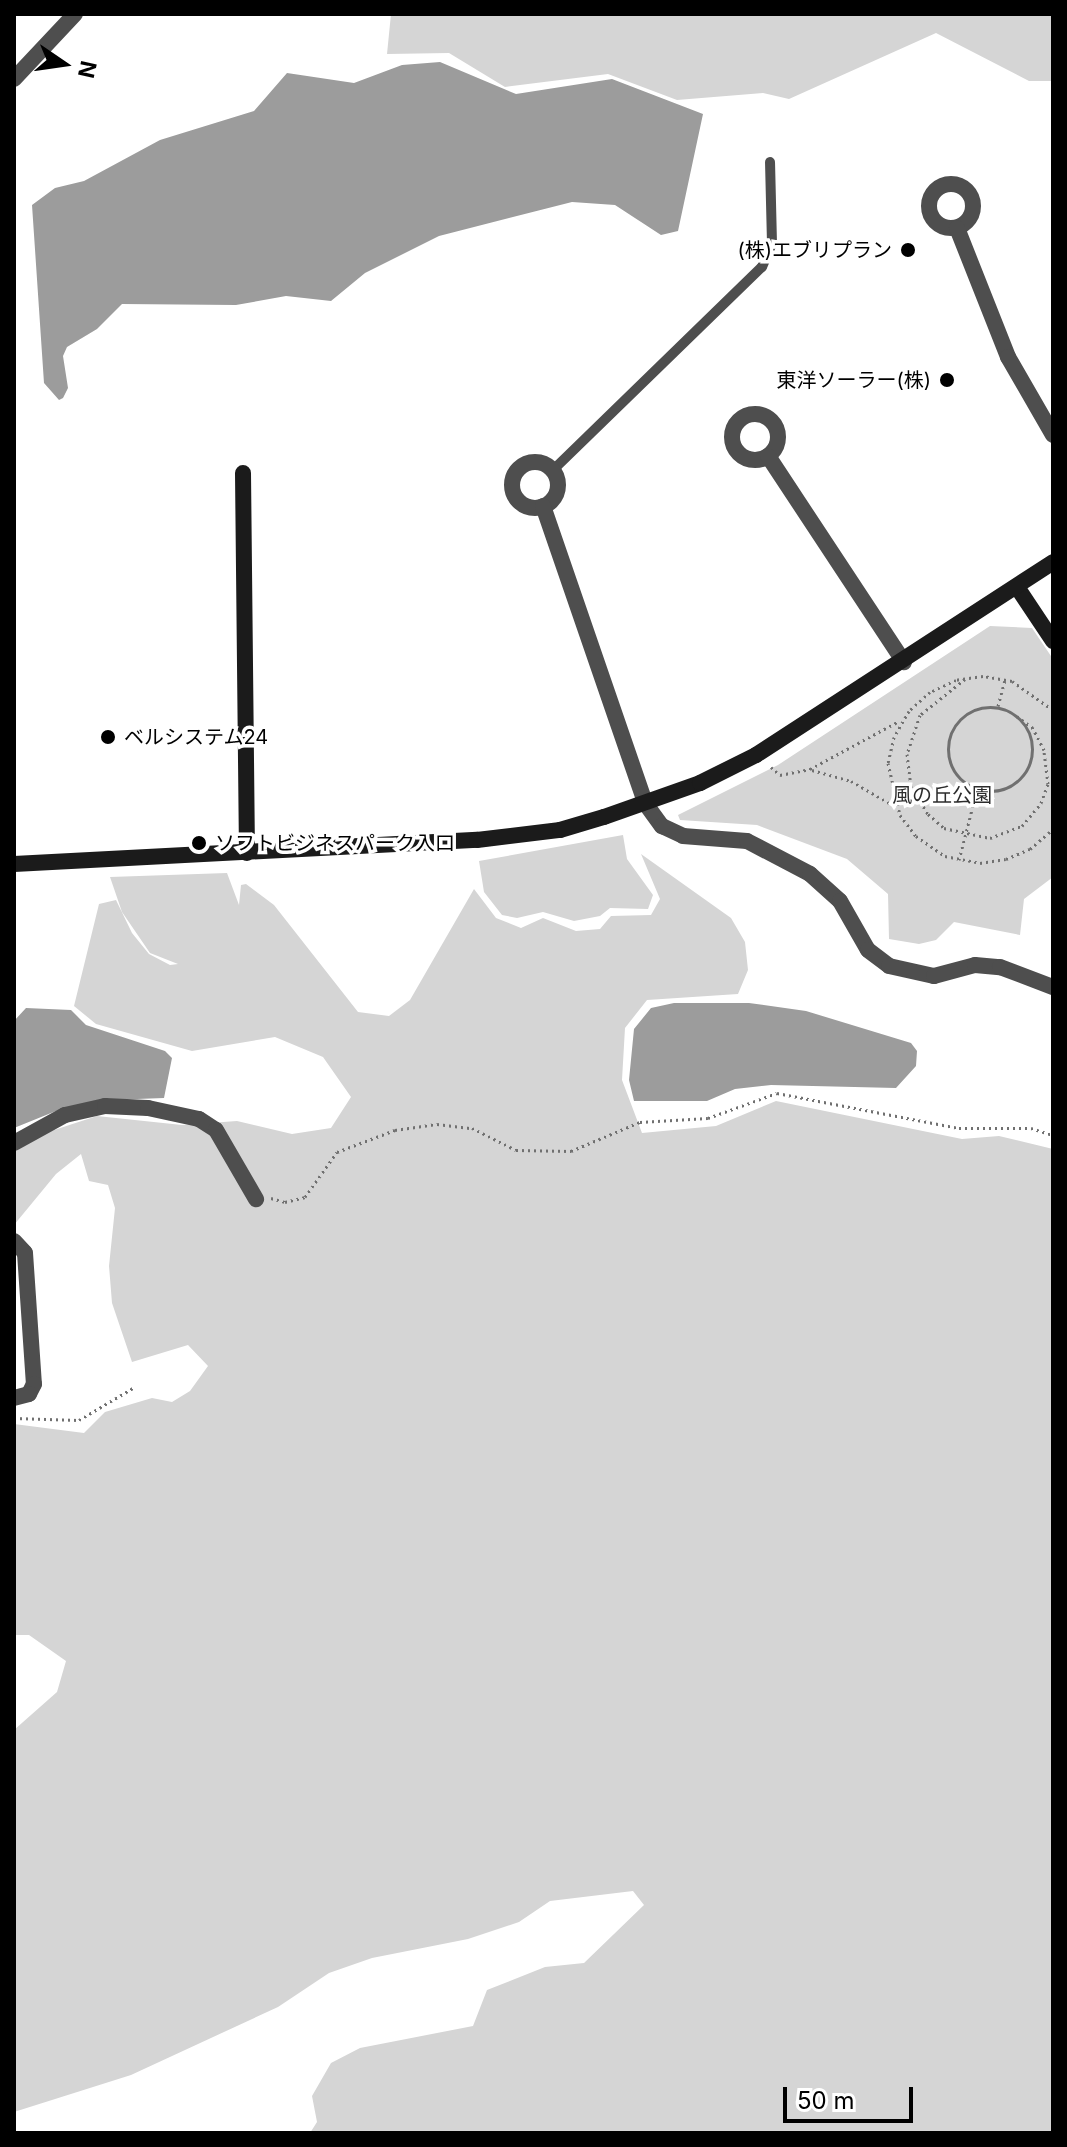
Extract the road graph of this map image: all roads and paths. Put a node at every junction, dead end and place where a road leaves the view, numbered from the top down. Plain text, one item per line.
1 (75, 14) edge
2 (14, 79) edge
3 (770, 162) dead end
4 (957, 228) dead end
5 (1053, 435) edge
6 (768, 456) dead end
7 (553, 470) junction
8 (243, 473) dead end
9 (543, 506) junction
10 (1053, 562) edge
11 (1017, 587) junction
12 (1053, 641) edge
13 (904, 662) junction
14 (969, 677) junction
15 (1005, 679) junction
16 (998, 708) junction
17 (1053, 710) edge
18 (1015, 715) junction
19 (899, 721) dead end
20 (769, 764) dead end
21 (810, 769) junction
22 (977, 788) junction
23 (645, 803) junction
24 (896, 807) junction
25 (1053, 829) edge
26 (965, 837) junction
27 (247, 853) junction
28 (959, 860) junction
29 (14, 864) edge
30 (1053, 987) edge
31 (1053, 1135) edge
32 (14, 1143) edge
33 (256, 1199) joint
34 (14, 1241) edge
35 (133, 1388) dead end
36 (14, 1398) edge
37 (14, 1418) edge

1 - 2 street
3 - 7 lane
4 - 5 street
6 - 13 street
7 - 9 street
7 - 9 street
8 - 27 street
9 - 23 street
10 - 11 street
11 - 12 street
11 - 13 street
13 - 23 street
14 - 15 path
14 - 24 path
14 - 26 path
15 - 16 path
15 - 17 path
16 - 18 path
16 - 22 path
18 - 22 path
18 - 26 path
19 - 21 path
20 - 21 path
21 - 24 path
22 - 26 path
23 - 27 street
23 - 30 street
24 - 28 path
25 - 28 path
26 - 28 path
27 - 29 street
31 - 33 path
32 - 33 street
34 - 36 street
35 - 37 path

